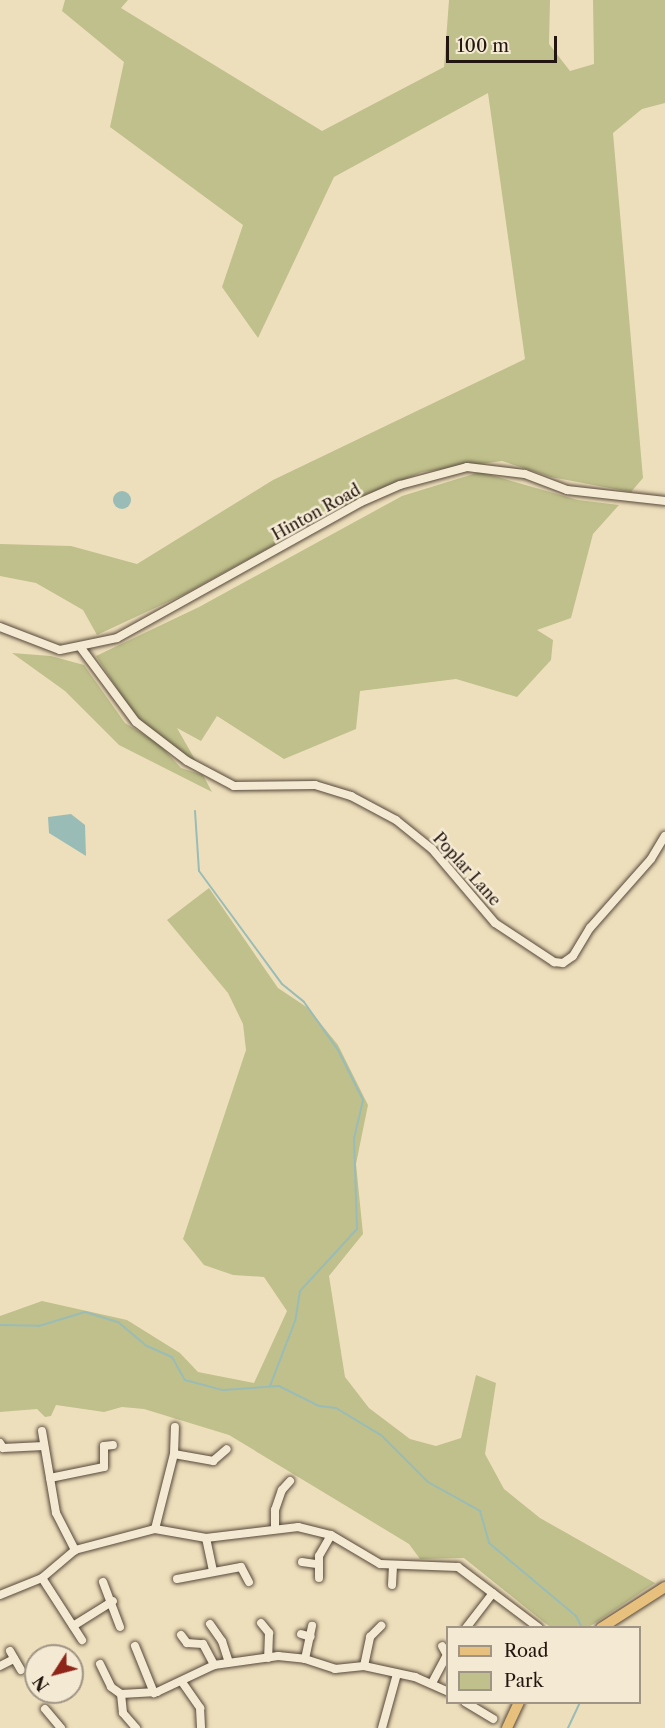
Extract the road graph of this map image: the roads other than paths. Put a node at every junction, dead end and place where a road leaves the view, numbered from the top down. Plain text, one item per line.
1 (665, 501) edge
2 (0, 627) edge
3 (81, 648) junction
4 (665, 836) edge
5 (176, 1427) dead end
6 (42, 1431) dead end
7 (108, 1445) dead end
8 (44, 1446) junction
9 (1, 1447) edge
10 (227, 1449) dead end
11 (174, 1454) junction
12 (50, 1478) junction
13 (290, 1481) dead end
14 (275, 1527) junction
15 (154, 1529) junction
16 (331, 1535) junction
17 (206, 1538) junction
18 (75, 1550) junction
19 (302, 1562) dead end
20 (317, 1564) junction
21 (393, 1566) junction
22 (213, 1571) junction
23 (42, 1578) junction
24 (319, 1578) dead end
25 (177, 1579) dead end
26 (103, 1582) dead end
27 (249, 1582) dead end
28 (392, 1585) dead end
29 (665, 1587) edge
30 (494, 1593) junction
31 (0, 1595) edge
32 (113, 1601) junction
33 (261, 1623) dead end
34 (210, 1624) dead end
35 (73, 1626) junction
36 (312, 1626) dead end
37 (381, 1626) dead end
38 (468, 1626) edge
39 (536, 1626) edge
40 (604, 1626) edge
41 (120, 1627) dead end
42 (301, 1634) dead end
43 (181, 1635) dead end
44 (310, 1636) junction
45 (82, 1640) dead end
46 (135, 1646) dead end
47 (442, 1646) dead end
48 (446, 1653) edge
49 (446, 1657) edge
50 (268, 1658) junction
51 (305, 1659) junction
52 (229, 1662) junction
53 (100, 1664) dead end
54 (213, 1665) junction
55 (0, 1666) edge
56 (364, 1666) junction
57 (21, 1670) dead end
58 (397, 1674) junction
59 (182, 1682) junction
60 (432, 1683) junction
61 (446, 1691) edge
62 (154, 1693) junction
63 (121, 1694) junction
64 (467, 1704) edge
65 (518, 1704) edge
66 (45, 1709) dead end
67 (493, 1719) dead end
68 (61, 1728) edge
69 (136, 1728) edge
70 (201, 1728) edge
71 (382, 1728) edge
72 (507, 1728) edge

1 - 3 street, Hinton Road
2 - 3 street, Hinton Road
3 - 4 street, Poplar Lane
5 - 11 street
6 - 8 street
7 - 12 street
8 - 9 street
8 - 12 street
10 - 11 street
11 - 15 street
12 - 18 street
13 - 14 street
14 - 16 street
14 - 17 street
15 - 17 street
15 - 18 street
16 - 20 street
16 - 21 street
17 - 22 street
18 - 23 street
19 - 20 street
20 - 24 street
21 - 28 street
21 - 30 street
22 - 25 street
22 - 27 street
23 - 31 street
23 - 35 street
26 - 32 street
29 - 40 main road
30 - 38 street
30 - 39 street
32 - 35 street
32 - 41 street
33 - 50 street
34 - 52 street
35 - 45 street
36 - 44 street
37 - 56 street
42 - 44 street
43 - 54 street
44 - 51 street
46 - 62 street
47 - 48 street
49 - 60 street
50 - 51 street
50 - 52 street
51 - 56 street
52 - 54 street
53 - 63 street
54 - 59 street
55 - 57 street
56 - 58 street
58 - 60 street
58 - 71 street
59 - 62 street
59 - 70 street
60 - 61 street
62 - 63 street
63 - 69 street
64 - 67 street
65 - 72 main road
66 - 68 street

